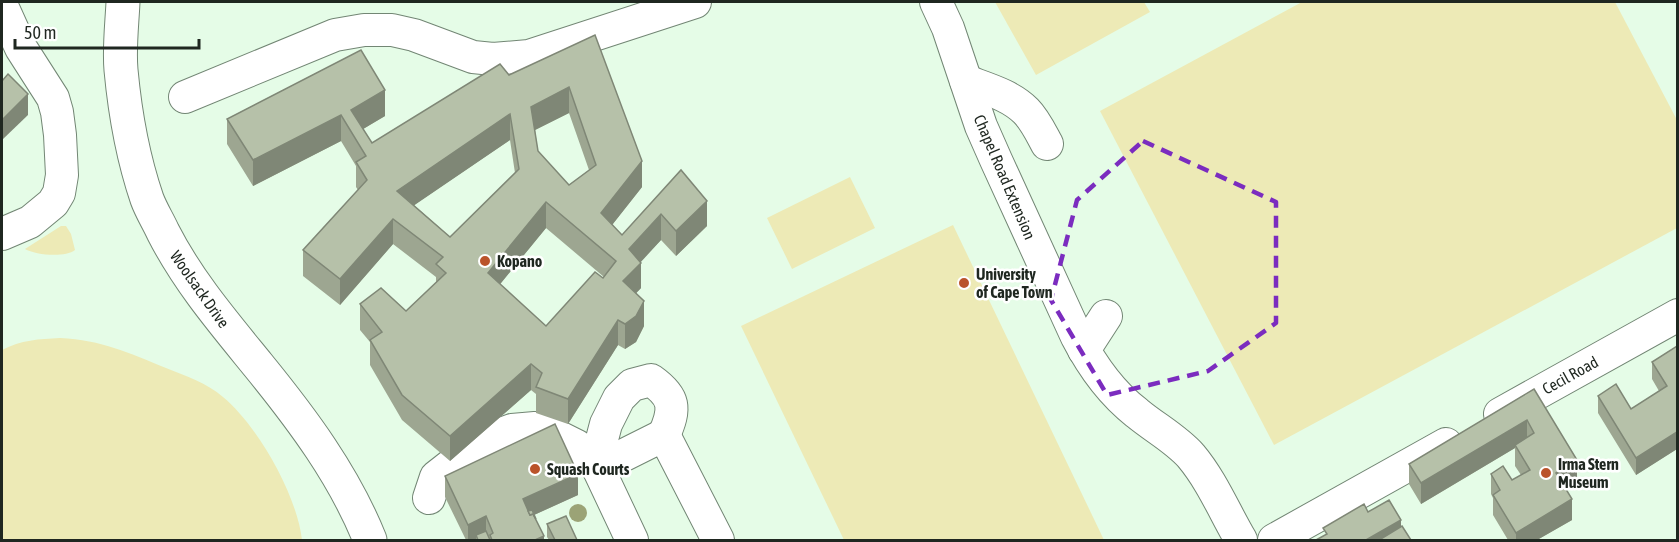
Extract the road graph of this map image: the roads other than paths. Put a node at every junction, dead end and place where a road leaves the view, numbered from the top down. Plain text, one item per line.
1 (123, 2) edge
2 (695, 2) edge
3 (936, 2) edge
4 (2, 6) edge
5 (966, 81) junction
6 (185, 97) dead end
7 (1047, 144) dead end
8 (2, 234) edge
9 (1677, 315) edge
10 (1106, 316) dead end
11 (1084, 350) junction
12 (664, 435) junction
13 (598, 468) junction
14 (429, 498) dead end
15 (370, 540) edge
16 (632, 540) edge
17 (718, 540) edge
18 (1241, 540) edge
19 (1274, 540) edge

1 - 15 main road, Woolsack Drive
2 - 6 street
3 - 5 street, Chapel Road Extension
4 - 8 street
5 - 7 street
5 - 11 street, Chapel Road Extension
9 - 19 street, Cecil Road
10 - 11 street
11 - 18 street, Chapel Road Extension
12 - 13 street
12 - 13 street
12 - 17 street
13 - 14 street
13 - 16 street

